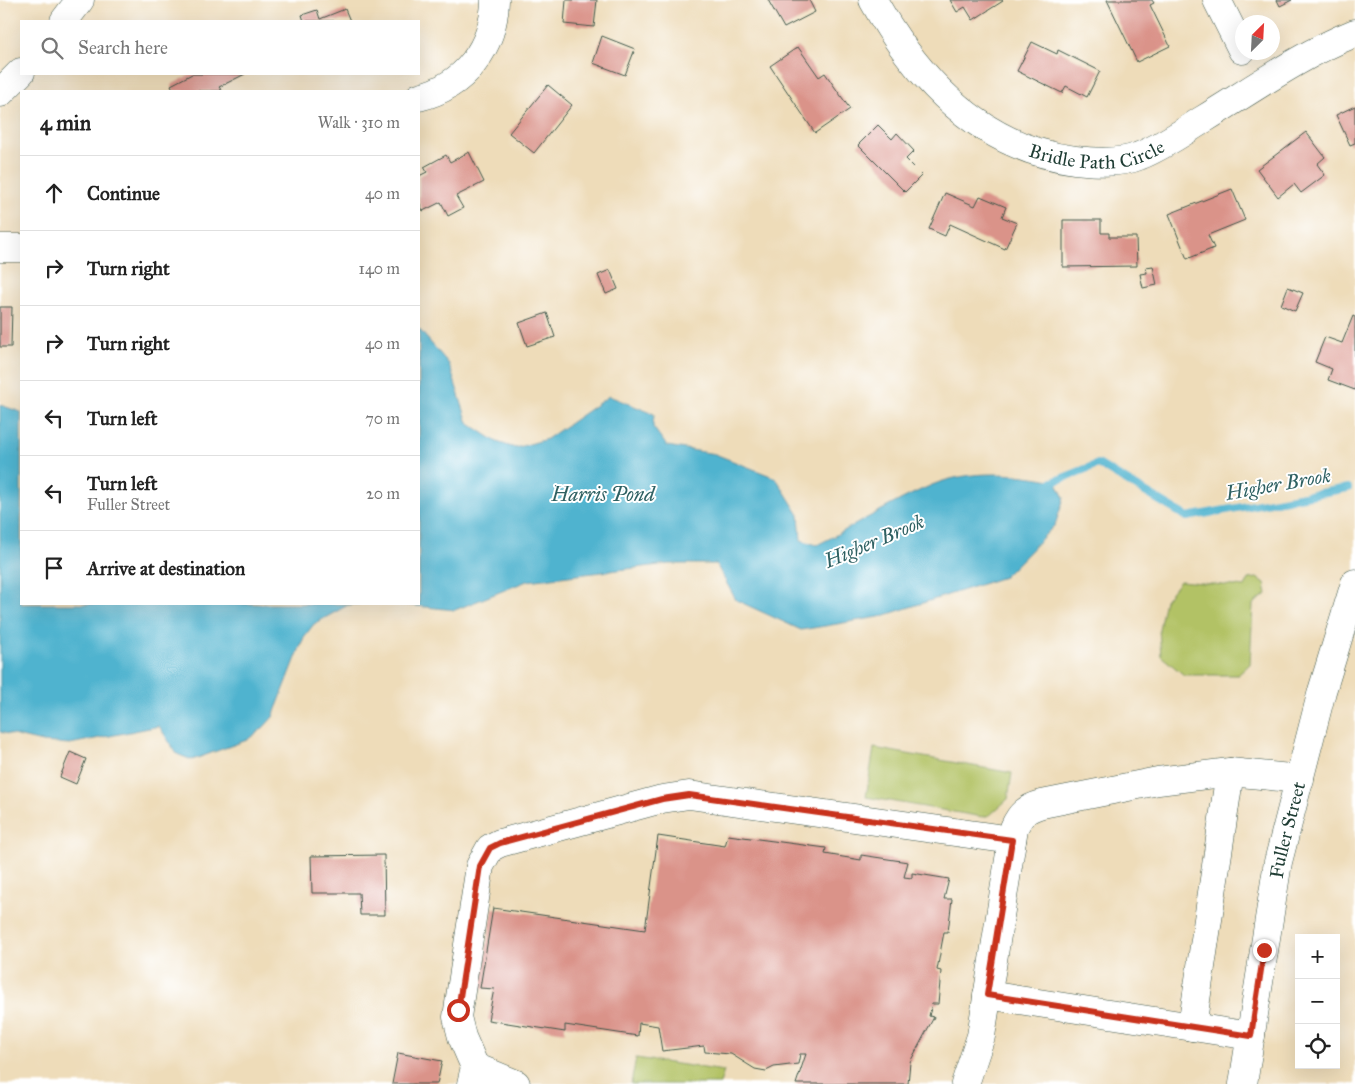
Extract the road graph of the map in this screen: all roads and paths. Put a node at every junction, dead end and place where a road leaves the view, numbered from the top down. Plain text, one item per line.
1 (80, 0) edge
2 (495, 0) edge
3 (873, 0) edge
4 (1217, 0) edge
5 (65, 20) edge
6 (1355, 33) edge
7 (1235, 35) edge
8 (1248, 60) edge
9 (20, 73) edge
10 (1260, 84) junction
11 (0, 93) edge
12 (420, 97) edge
13 (0, 248) edge
14 (20, 248) edge
15 (1355, 583) edge
16 (1230, 772) junction
17 (1300, 779) junction
18 (1012, 840) junction
19 (987, 995) junction
20 (1192, 1027) junction
21 (1251, 1036) junction
22 (473, 1076) edge
23 (516, 1084) edge
24 (965, 1084) edge
25 (1243, 1084) edge

1 - 5 street
2 - 12 street
3 - 10 street, Bridle Path Circle
4 - 7 street
6 - 10 street, Bridle Path Circle
8 - 10 street
9 - 11 street
13 - 14 street
15 - 17 street, Fuller Street
16 - 17 street
16 - 18 street
16 - 20 street
17 - 21 street, Fuller Street
18 - 19 street
18 - 22 street
19 - 20 street
19 - 24 street
20 - 21 street
21 - 25 street, Fuller Street
22 - 23 street

